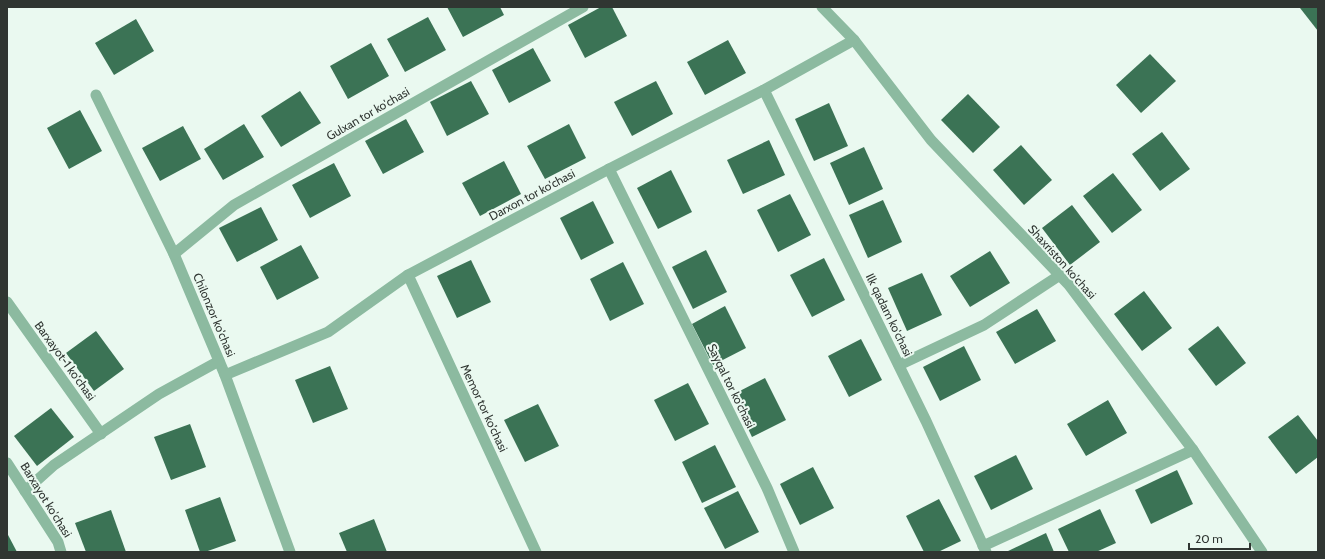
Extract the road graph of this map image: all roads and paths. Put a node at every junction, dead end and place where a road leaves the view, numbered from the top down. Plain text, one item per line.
1 (583, 7) edge
2 (822, 7) edge
3 (854, 40) junction
4 (764, 90) junction
5 (96, 95) dead end
6 (609, 169) junction
7 (174, 254) junction
8 (408, 275) junction
9 (1060, 275) junction
10 (7, 302) edge
11 (219, 361) junction
12 (899, 365) junction
13 (225, 375) junction
14 (102, 434) junction
15 (1193, 450) junction
16 (7, 463) edge
17 (25, 491) junction
18 (985, 549) edge
19 (61, 552) edge
20 (290, 552) edge
21 (536, 552) edge
22 (794, 552) edge
23 (1262, 552) edge

1 - 7 street, Gulxan tor ko'chasi
2 - 3 street, Shaxriston ko'chasi
3 - 4 street, Darxon tor ko'chasi
3 - 9 street, Shaxriston ko'chasi
4 - 6 street, Darxon tor ko'chasi
4 - 12 street, Ilk qadam ko'chasi
5 - 7 street, Chilonzor ko'chasi
6 - 8 street, Darxon tor ko'chasi
6 - 22 street, Sayqal tor ko'chasi
7 - 11 street, Chilonzor ko'chasi
8 - 13 street, Darxon tor ko'chasi
8 - 21 street, Memor tor ko'chasi
9 - 12 street
9 - 15 street, Shaxriston ko'chasi
10 - 14 street, Barxayot-1 ko'chasi
11 - 13 street, Chilonzor ko'chasi
11 - 14 street
12 - 18 street, Ilk qadam ko'chasi
13 - 20 street, Chilonzor ko'chasi
14 - 17 street
15 - 18 street
15 - 23 street, Shaxriston ko'chasi
16 - 17 street, Barxayot ko'chasi
17 - 19 street, Barxayot ko'chasi

